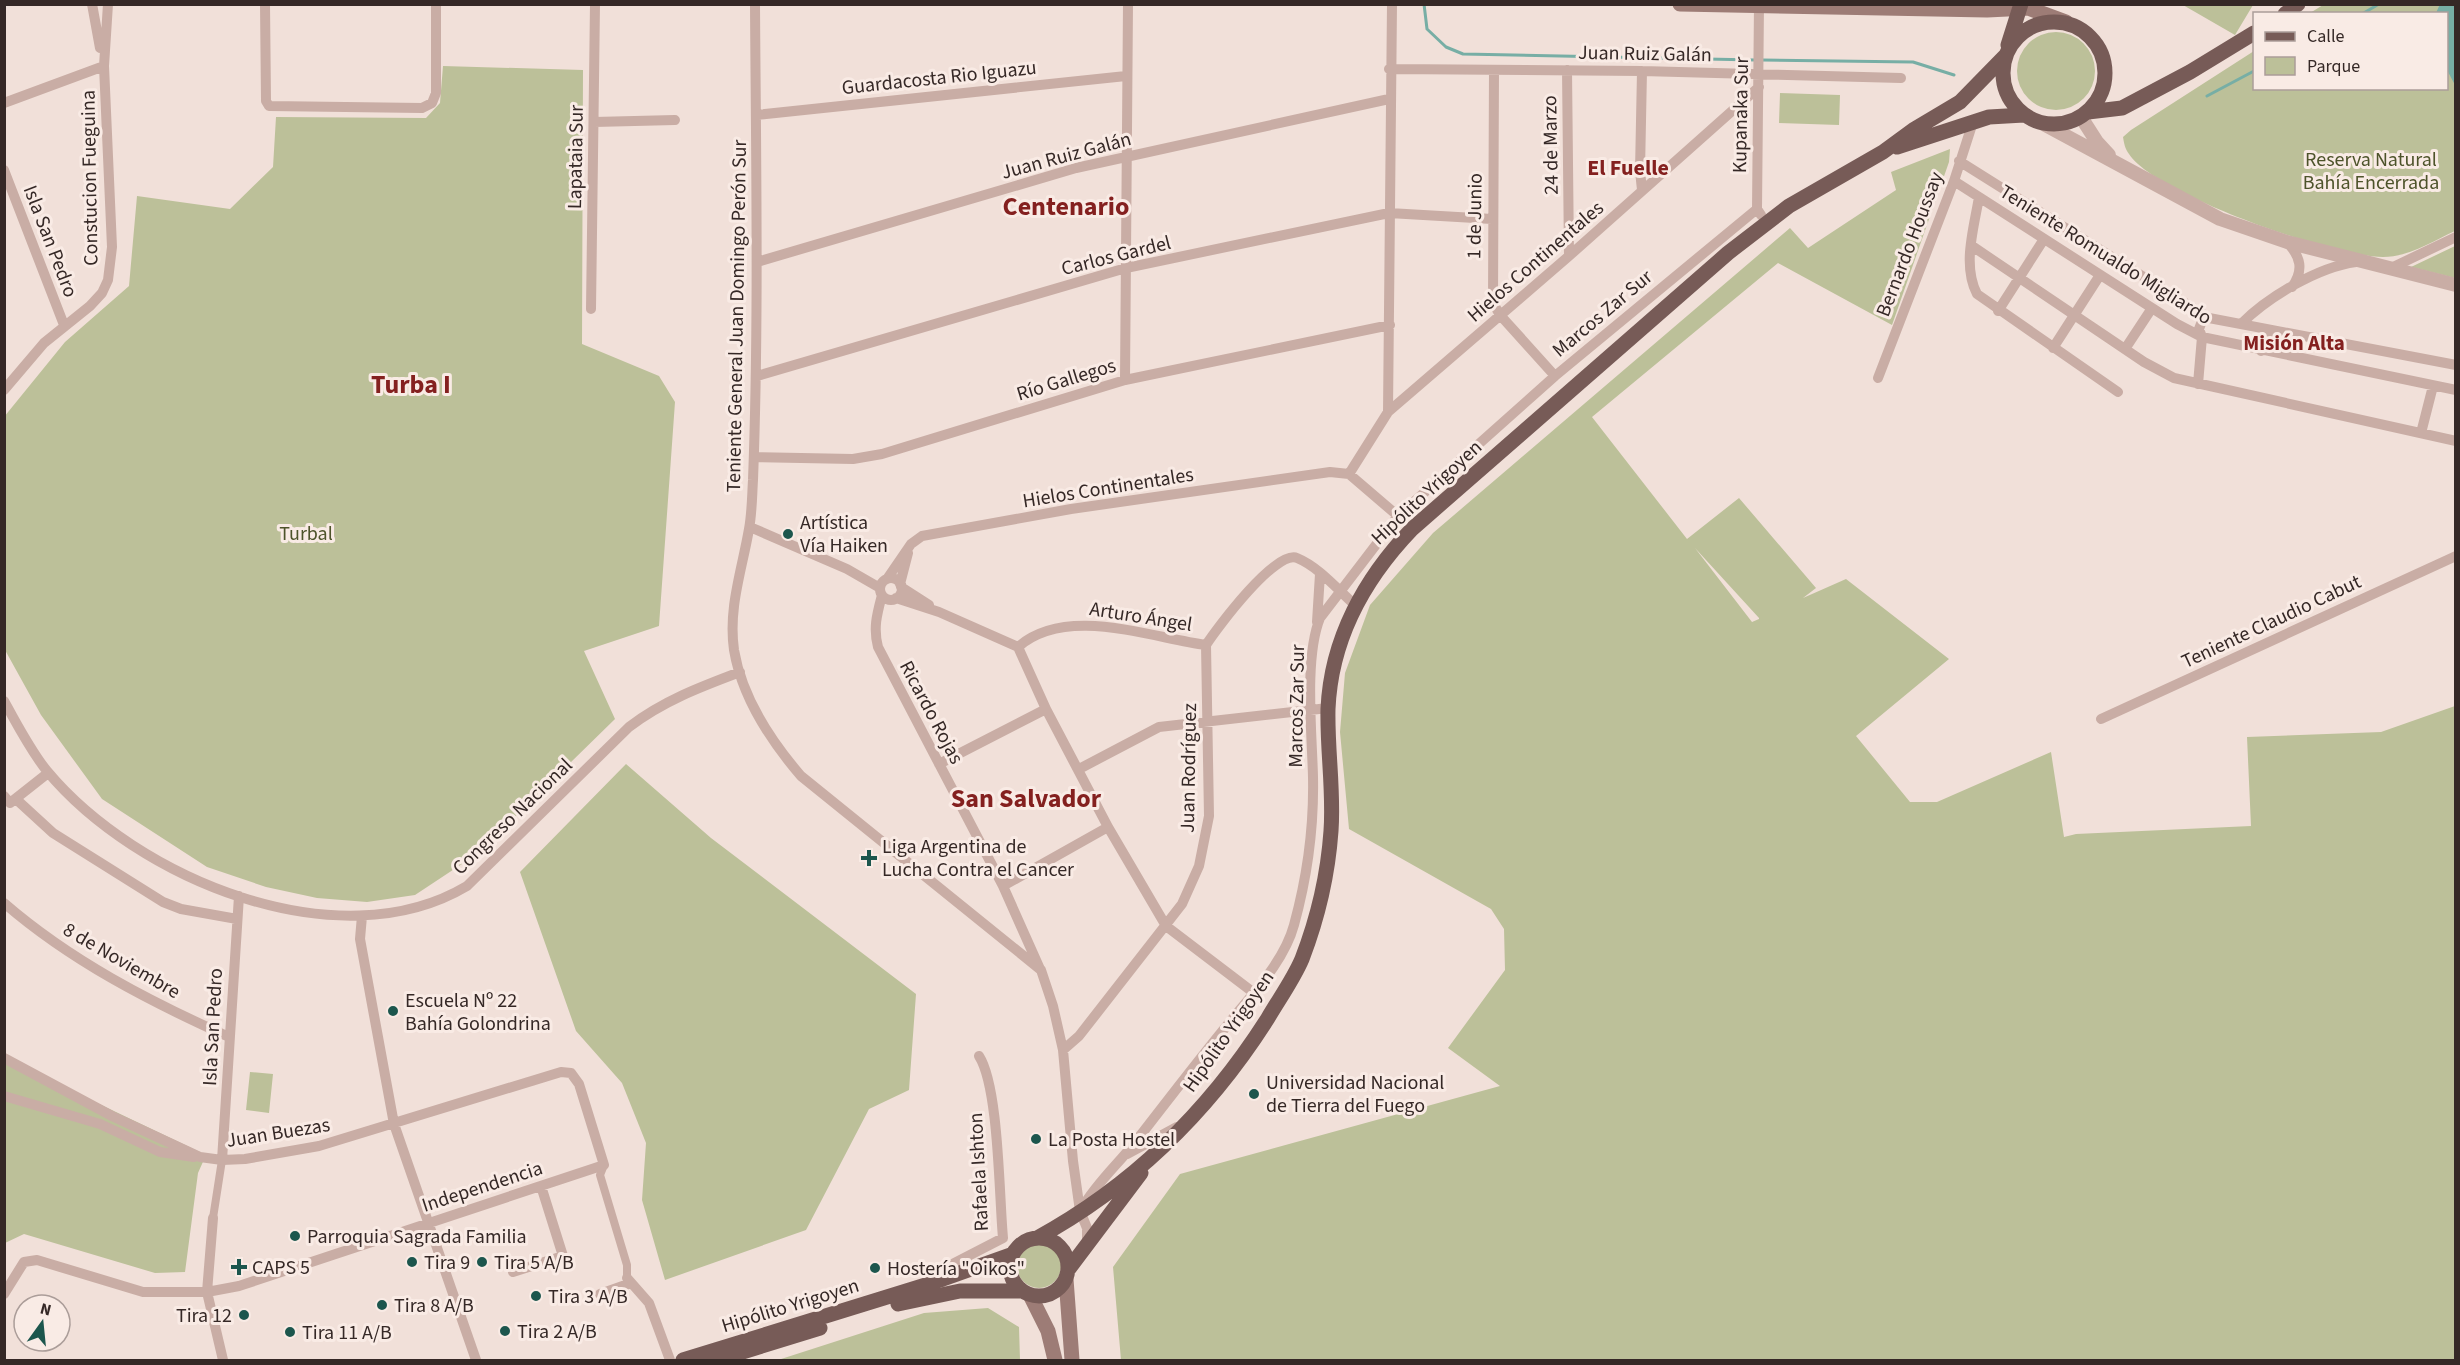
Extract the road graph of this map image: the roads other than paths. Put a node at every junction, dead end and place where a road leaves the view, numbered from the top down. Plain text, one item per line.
1 (92, 4) edge
2 (108, 4) edge
3 (265, 4) edge
4 (436, 4) edge
5 (595, 4) edge
6 (755, 4) edge
7 (1128, 4) edge
8 (1392, 4) edge
9 (1680, 4) edge
10 (1759, 5) edge
11 (1919, 7) edge
12 (2019, 10) edge
13 (2066, 22) junction
14 (2253, 34) edge
15 (2007, 53) junction
16 (104, 66) junction
17 (1389, 69) junction
18 (1759, 69) junction
19 (1494, 70) junction
20 (1567, 70) junction
21 (1642, 71) junction
22 (1126, 76) junction
23 (1900, 78) dead end
24 (1759, 87) junction
25 (1389, 99) junction
26 (4, 103) edge
27 (2085, 114) junction
28 (756, 115) junction
29 (2024, 115) junction
30 (675, 120) dead end
31 (594, 122) junction
32 (1973, 122) junction
33 (2040, 122) junction
34 (1883, 152) junction
35 (1125, 156) junction
36 (1959, 161) junction
37 (2124, 168) junction
38 (4, 170) edge
39 (1954, 181) junction
40 (1642, 190) junction
41 (1979, 197) junction
42 (1757, 209) junction
43 (1389, 213) junction
44 (1492, 219) junction
45 (1766, 222) junction
46 (2456, 237) edge
47 (2044, 239) junction
48 (2287, 242) junction
49 (1972, 246) junction
50 (1569, 256) junction
51 (757, 262) junction
52 (2360, 262) junction
53 (1126, 268) junction
54 (2389, 269) junction
55 (2100, 275) junction
56 (2019, 278) junction
57 (2456, 285) edge
58 (2291, 288) junction
59 (2152, 308) junction
60 (591, 309) dead end
61 (1998, 311) junction
62 (1500, 315) junction
63 (2074, 315) junction
64 (2209, 318) junction
65 (2241, 324) junction
66 (64, 325) junction
67 (1390, 325) junction
68 (2265, 329) junction
69 (2202, 338) junction
70 (2053, 348) junction
71 (2125, 349) junction
72 (2261, 351) junction
73 (2456, 364) edge
74 (757, 376) junction
75 (1555, 376) junction
76 (1878, 378) dead end
77 (1125, 380) junction
78 (2198, 384) junction
79 (2433, 386) junction
80 (4, 390) edge
81 (2456, 390) edge
82 (2118, 392) dead end
83 (1388, 412) junction
84 (2421, 433) junction
85 (2456, 441) edge
86 (754, 456) junction
87 (1349, 474) junction
88 (1398, 516) junction
89 (750, 527) junction
90 (911, 544) junction
91 (2456, 555) edge
92 (1320, 574) junction
93 (884, 585) junction
94 (901, 585) junction
95 (1340, 591) junction
96 (896, 598) junction
97 (1356, 605) junction
98 (939, 612) junction
99 (1316, 629) junction
100 (1206, 645) junction
101 (1018, 647) junction
102 (740, 672) junction
103 (4, 701) edge
104 (1328, 708) junction
105 (1046, 709) junction
106 (1310, 712) junction
107 (2102, 719) dead end
108 (1208, 722) junction
109 (939, 764) junction
110 (1078, 769) junction
111 (48, 772) junction
112 (4, 796) edge
113 (16, 800) junction
114 (1108, 826) junction
115 (1003, 886) junction
116 (239, 896) junction
117 (4, 903) edge
118 (362, 916) junction
119 (237, 919) junction
120 (1166, 926) junction
121 (1041, 970) junction
122 (1254, 993) junction
123 (229, 1037) junction
124 (1063, 1050) junction
125 (979, 1056) dead end
126 (4, 1058) edge
127 (4, 1096) edge
128 (1190, 1120) junction
129 (394, 1124) junction
130 (200, 1157) junction
131 (1123, 1157) junction
132 (222, 1160) junction
133 (1148, 1163) junction
134 (604, 1165) junction
135 (1075, 1173) junction
136 (1097, 1183) junction
137 (541, 1186) junction
138 (1080, 1211) junction
139 (213, 1218) joint
140 (427, 1224) junction
141 (1003, 1238) junction
142 (1037, 1238) junction
143 (1087, 1248) junction
144 (1014, 1252) junction
145 (513, 1272) dead end
146 (1067, 1274) junction
147 (629, 1281) junction
148 (929, 1284) junction
149 (207, 1292) junction
150 (1026, 1293) junction
151 (4, 1294) edge
152 (600, 1294) dead end
153 (223, 1360) edge
154 (477, 1360) edge
155 (670, 1360) edge
156 (683, 1360) edge
157 (717, 1360) edge
158 (1055, 1360) edge
159 (1072, 1360) edge

1 - 16 street
2 - 16 street
3 - 4 street
5 - 31 street, Lapataia Sur
6 - 28 street, Teniente General Juan Domingo Perón Sur
7 - 22 street
8 - 17 street
9 - 10 main road
10 - 11 main road
10 - 18 street, Kupanaka Sur
11 - 12 main road
12 - 13 main road
12 - 15 main road
13 - 15 main road
13 - 27 main road
14 - 27 main road
15 - 29 main road
15 - 34 main road
16 - 26 street
16 - 66 street, Constucion Fueguina
17 - 19 street, Juan Ruiz Galán
17 - 25 street
18 - 21 street, Juan Ruiz Galán
18 - 23 street, Juan Ruiz Galán
18 - 24 street, Kupanaka Sur
19 - 20 street, Juan Ruiz Galán
19 - 44 street, 1 de Junio
20 - 21 street, Juan Ruiz Galán
20 - 50 street, 24 de Marzo
21 - 40 street
22 - 28 street, Guardacosta Rio Iguazu
22 - 35 street
24 - 40 street, Hielos Continentales
24 - 42 street, Kupanaka Sur
25 - 35 street, Juan Ruiz Galán
25 - 43 street
27 - 33 main road
27 - 37 street
28 - 51 street, Teniente General Juan Domingo Perón Sur
29 - 32 main road
29 - 33 main road
30 - 31 street
31 - 60 street, Lapataia Sur
32 - 34 main road
32 - 36 street, Bernardo Houssay
33 - 37 street
34 - 45 main road, Hipólito Yrigoyen
35 - 51 street, Juan Ruiz Galán
35 - 53 street
36 - 39 street, Bernardo Houssay
36 - 64 street, Teniente Romualdo Migliardo
37 - 48 street
38 - 66 street, Isla San Pedro
39 - 41 street, Teniente Romualdo Migliardo
39 - 76 street, Bernardo Houssay
40 - 50 street, Hielos Continentales
41 - 47 street, Teniente Romualdo Migliardo
41 - 49 street
42 - 45 street
42 - 75 street, Marcos Zar Sur
43 - 44 street, Carlos Gardel
43 - 53 street, Carlos Gardel
43 - 67 street
44 - 62 street, 1 de Junio
45 - 97 main road, Hipólito Yrigoyen
46 - 54 street
47 - 55 street, Teniente Romualdo Migliardo
47 - 56 street
48 - 52 street
48 - 58 street
49 - 56 street
49 - 61 street
50 - 62 street, Hielos Continentales
51 - 74 street, Teniente General Juan Domingo Perón Sur
52 - 54 street
52 - 58 street
53 - 74 street, Carlos Gardel
53 - 77 street
54 - 57 street
55 - 59 street, Teniente Romualdo Migliardo
55 - 63 street
56 - 61 street
56 - 63 street
58 - 65 street
59 - 69 street, Teniente Romualdo Migliardo
59 - 71 street
61 - 70 street
62 - 75 street, 1 de Junio
62 - 83 street, Hielos Continentales
63 - 70 street
63 - 71 street
64 - 65 street, Teniente Romualdo Migliardo
64 - 69 street
65 - 68 street, Teniente Romualdo Migliardo
66 - 80 street, Constucion Fueguina
67 - 77 street, Río Gallegos
67 - 83 street
68 - 72 street
68 - 73 street, Teniente Romualdo Migliardo
69 - 72 street, Teniente Romualdo Migliardo
69 - 78 street
70 - 82 street
71 - 78 street
72 - 79 street, Teniente Romualdo Migliardo
74 - 86 street, Teniente General Juan Domingo Perón Sur
75 - 88 street, Marcos Zar Sur
77 - 86 street, Río Gallegos
78 - 84 street
79 - 81 street, Teniente Romualdo Migliardo
79 - 84 street
83 - 87 street
84 - 85 street
86 - 89 street, Teniente General Juan Domingo Perón Sur
87 - 88 street
87 - 90 street, Hielos Continentales
88 - 95 street, Marcos Zar Sur
89 - 93 street
89 - 102 street, Teniente General Juan Domingo Perón Sur
90 - 93 street
90 - 94 street
91 - 107 street, Teniente Claudio Cabut
92 - 95 street
92 - 99 street
92 - 100 street
93 - 94 street
93 - 96 street
93 - 109 street, Ricardo Rojas
94 - 96 street
94 - 98 street
95 - 97 street
95 - 99 street, Marcos Zar Sur
96 - 98 street
97 - 104 main road, Hipólito Yrigoyen
98 - 101 street
99 - 106 street, Marcos Zar Sur
100 - 101 street, Arturo Ángel
100 - 108 street, Juan Rodríguez
101 - 105 street
102 - 118 street, Congreso Nacional
102 - 121 street, Teniente General Juan Domingo Perón Sur
103 - 111 street, Congreso Nacional
104 - 106 street
104 - 128 main road, Hipólito Yrigoyen
105 - 109 street
105 - 110 street
106 - 108 street
106 - 122 street, Marcos Zar Sur
108 - 110 street
108 - 120 street, Juan Rodríguez
109 - 115 street, Ricardo Rojas
110 - 114 street
111 - 113 street
111 - 116 street, Congreso Nacional
112 - 113 street
113 - 119 street
114 - 115 street
114 - 120 street
115 - 121 street, Ricardo Rojas
116 - 118 street, Congreso Nacional
116 - 119 street, Isla San Pedro
117 - 123 street, 8 de Noviembre
118 - 129 street
119 - 123 street, Isla San Pedro
120 - 122 street
120 - 124 street, Juan Rodríguez
121 - 124 street
122 - 131 street, Marcos Zar Sur
123 - 132 street, Isla San Pedro
124 - 135 street
125 - 141 street, Rafaela Ishton
126 - 130 street, Juan Buezas
127 - 130 street
128 - 131 street
128 - 133 main road, Hipólito Yrigoyen
129 - 132 street, Juan Buezas
129 - 134 street, Juan Buezas
129 - 140 street
130 - 132 street, Juan Buezas
131 - 136 street, Marcos Zar Sur
132 - 139 street
133 - 138 main road, Hipólito Yrigoyen
133 - 143 main road, Hipólito Yrigoyen
134 - 137 street, Independencia
134 - 147 street
135 - 136 street
135 - 138 street
136 - 138 street, Marcos Zar Sur
137 - 140 street, Independencia
137 - 145 street
138 - 142 main road, Hipólito Yrigoyen
138 - 143 street
139 - 149 street
140 - 149 street, Independencia
140 - 154 street
141 - 144 street
141 - 148 street, Rafaela Ishton
142 - 144 main road
142 - 146 main road
143 - 146 main road, Hipólito Yrigoyen
144 - 148 main road, Hipólito Yrigoyen
144 - 150 main road
146 - 150 main road
146 - 159 main road
147 - 152 street
147 - 155 street
148 - 156 main road, Hipólito Yrigoyen
149 - 151 street, Independencia
149 - 153 street
150 - 157 main road, Hipólito Yrigoyen
150 - 158 main road

